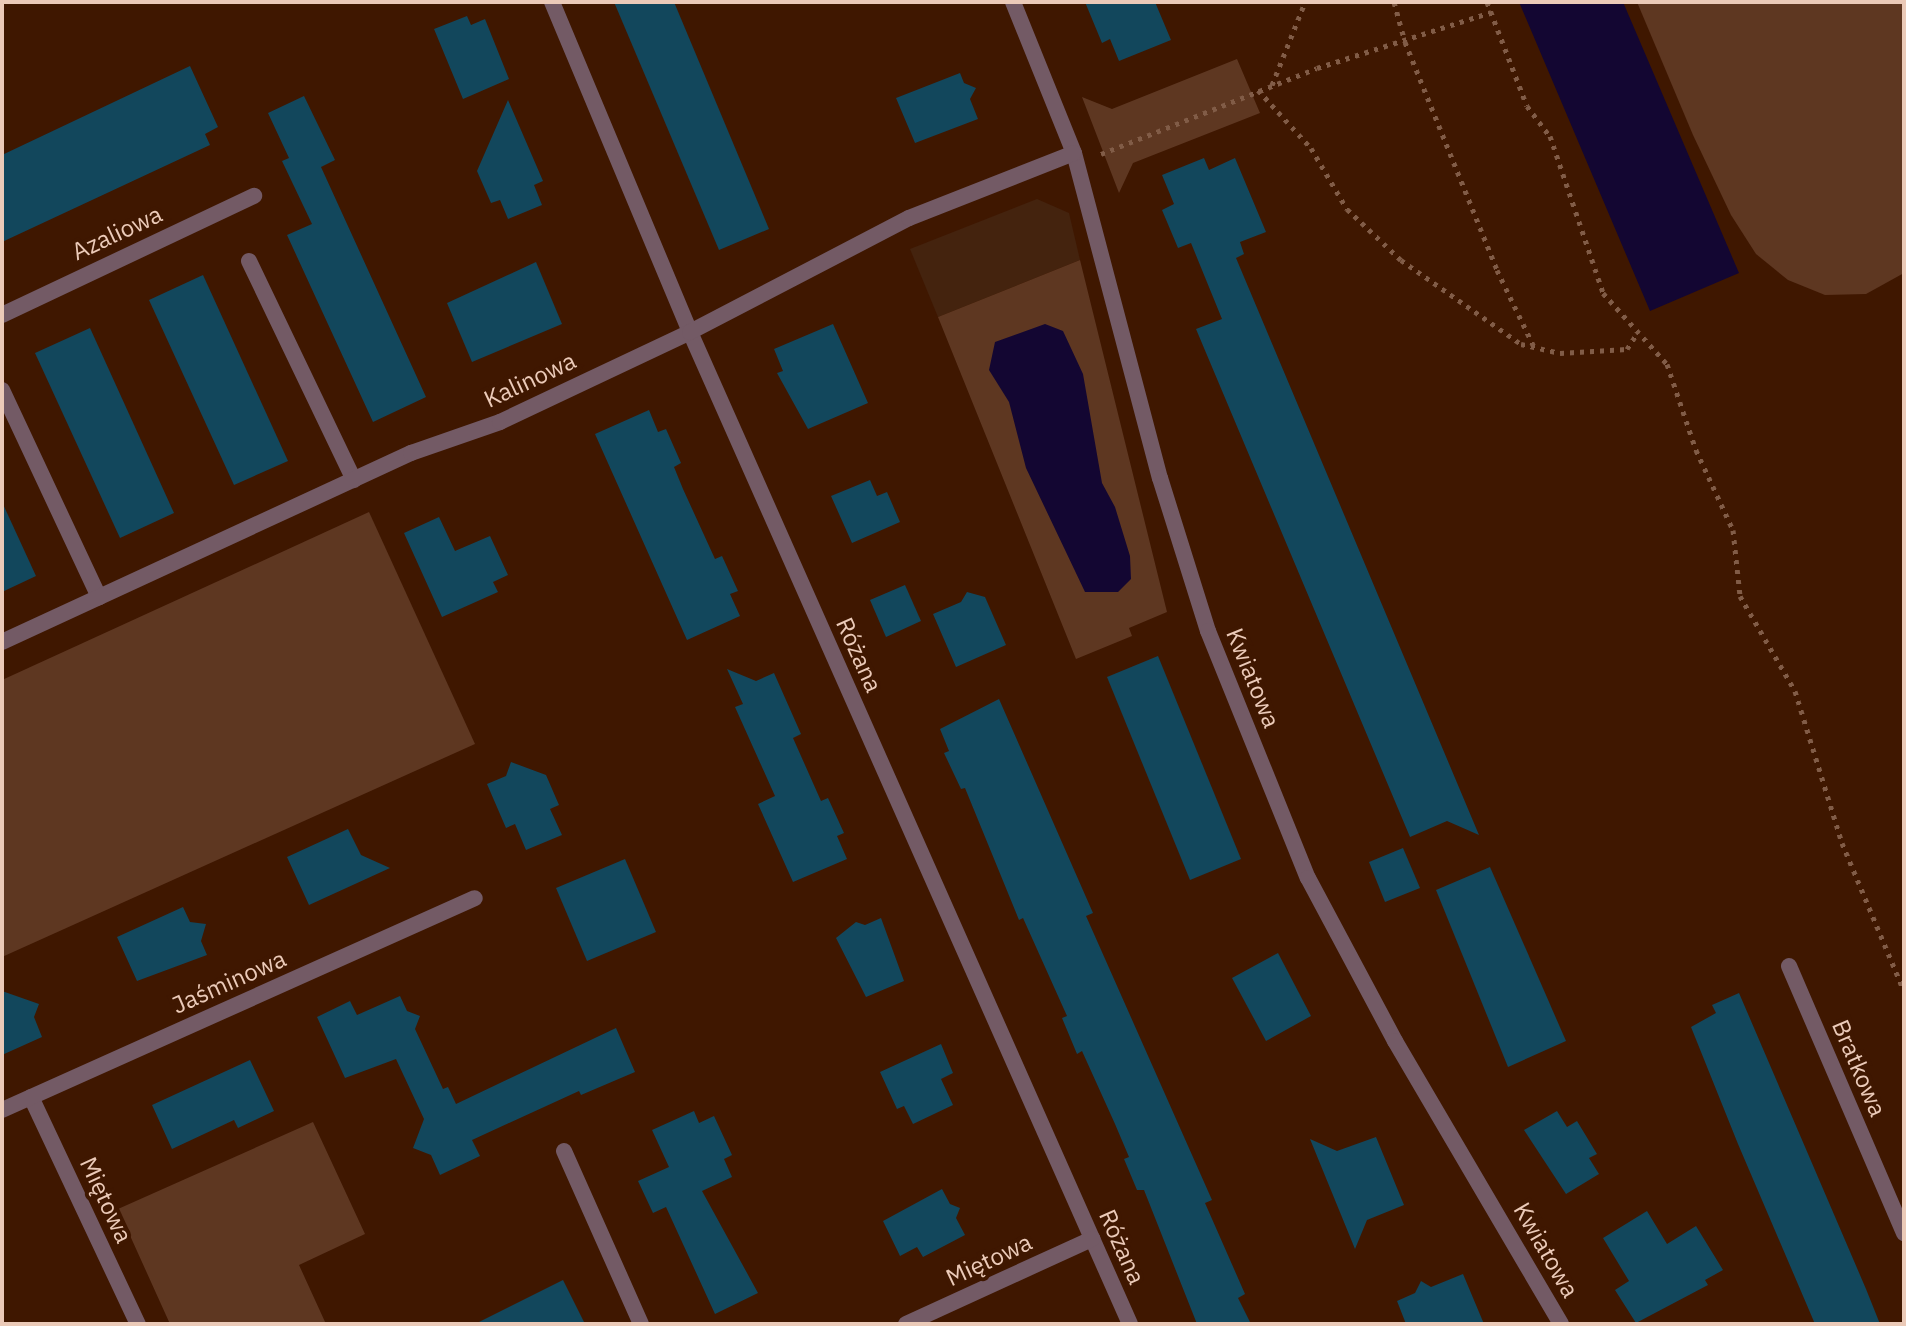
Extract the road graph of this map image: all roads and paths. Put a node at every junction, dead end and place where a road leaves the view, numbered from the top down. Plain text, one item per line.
1 (552, 2) edge
2 (1013, 2) edge
3 (1305, 2) edge
4 (1394, 2) edge
5 (1487, 2) edge
6 (1491, 12) junction
7 (1405, 42) junction
8 (1272, 85) junction
9 (1258, 90) junction
10 (1074, 153) junction
11 (254, 196) dead end
12 (249, 261) dead end
13 (2, 315) edge
14 (690, 332) junction
15 (1638, 332) junction
16 (1534, 347) junction
17 (2, 390) edge
18 (354, 480) junction
19 (99, 597) junction
20 (2, 642) edge
21 (475, 898) dead end
22 (1789, 966) dead end
23 (1904, 991) edge
24 (31, 1097) junction
25 (2, 1110) edge
26 (564, 1151) dead end
27 (1904, 1233) edge
28 (1092, 1239) junction
29 (138, 1324) edge
30 (641, 1324) edge
31 (906, 1324) edge
32 (1130, 1324) edge
33 (1561, 1324) edge

1 - 14 street, Różana
2 - 10 street, Kwiatowa
3 - 8 path
4 - 7 path
5 - 6 path
6 - 7 path
6 - 15 path
7 - 8 path
7 - 16 path
8 - 9 path
9 - 10 path
9 - 16 path
10 - 14 street, Kalinowa
10 - 33 street, Kwiatowa
11 - 13 street, Azaliowa
12 - 18 street
14 - 18 street, Kalinowa
14 - 28 street, Różana
15 - 16 path
15 - 23 path
17 - 19 street
18 - 19 street, Kalinowa
19 - 20 street, Kalinowa
21 - 24 street, Jaśminowa
22 - 27 street, Bratkowa
24 - 25 street, Jaśminowa
24 - 29 street, Miętowa
26 - 30 street
28 - 31 street, Miętowa
28 - 32 street, Różana

